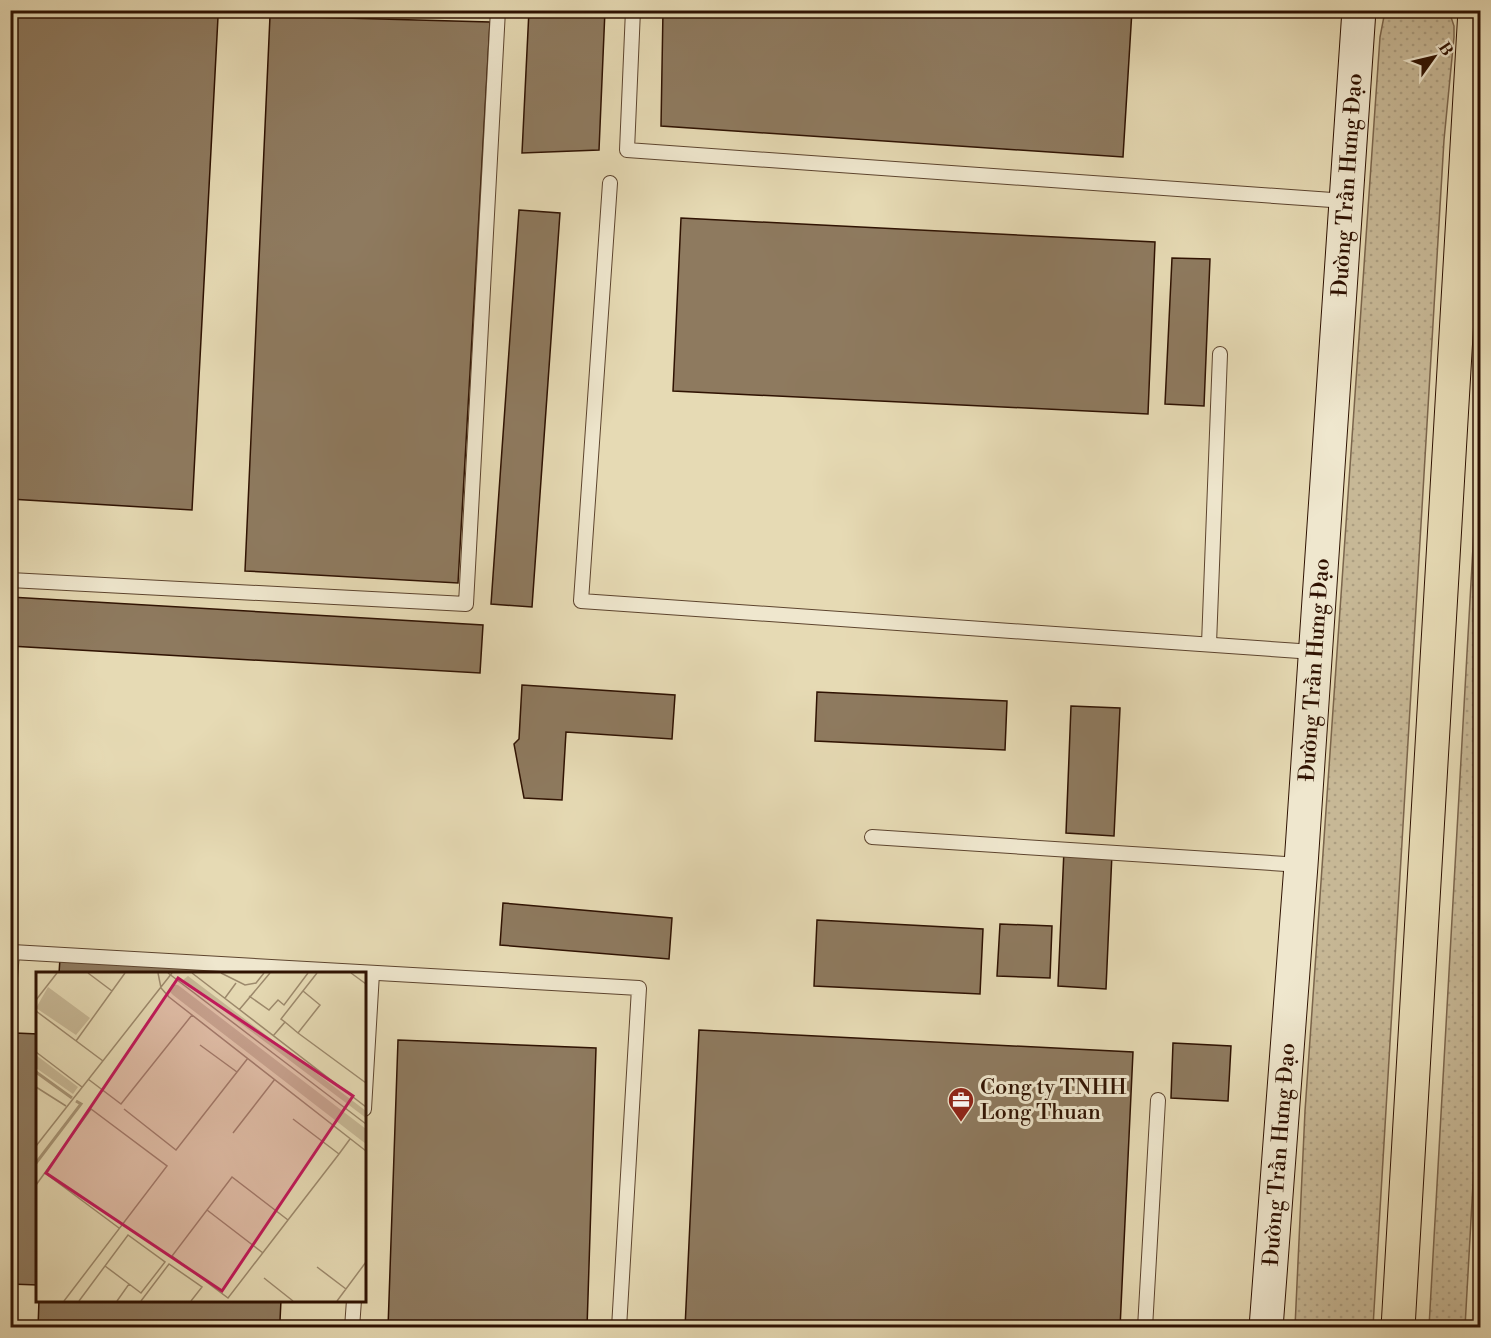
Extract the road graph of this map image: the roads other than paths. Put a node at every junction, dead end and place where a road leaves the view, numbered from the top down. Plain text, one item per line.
1 (498, 10) edge
2 (633, 10) edge
3 (1359, 10) edge
4 (1475, 10) edge
5 (610, 183) dead end
6 (1346, 201) junction
7 (1220, 354) dead end
8 (10, 580) edge
9 (1209, 644) junction
10 (1314, 652) junction
11 (872, 837) dead end
12 (1301, 865) junction
13 (355, 972) edge
14 (366, 973) edge
15 (372, 973) junction
16 (10, 978) edge
17 (366, 1075) edge
18 (1158, 1100) dead end
19 (354, 1302) edge
20 (352, 1328) edge
21 (619, 1328) edge
22 (1145, 1328) edge
23 (1266, 1328) edge
24 (1398, 1328) edge

1 - 8 lane
2 - 6 lane
3 - 6 main road, Đường Trần Hưng Đạo
4 - 24 highway
5 - 9 lane
6 - 10 main road, Đường Trần Hưng Đạo
7 - 9 lane
9 - 10 lane
10 - 12 main road, Đường Trần Hưng Đạo
11 - 12 lane
12 - 23 main road, Đường Trần Hưng Đạo
13 - 16 lane
14 - 15 lane
15 - 17 lane
15 - 21 lane
18 - 22 lane
19 - 20 lane

